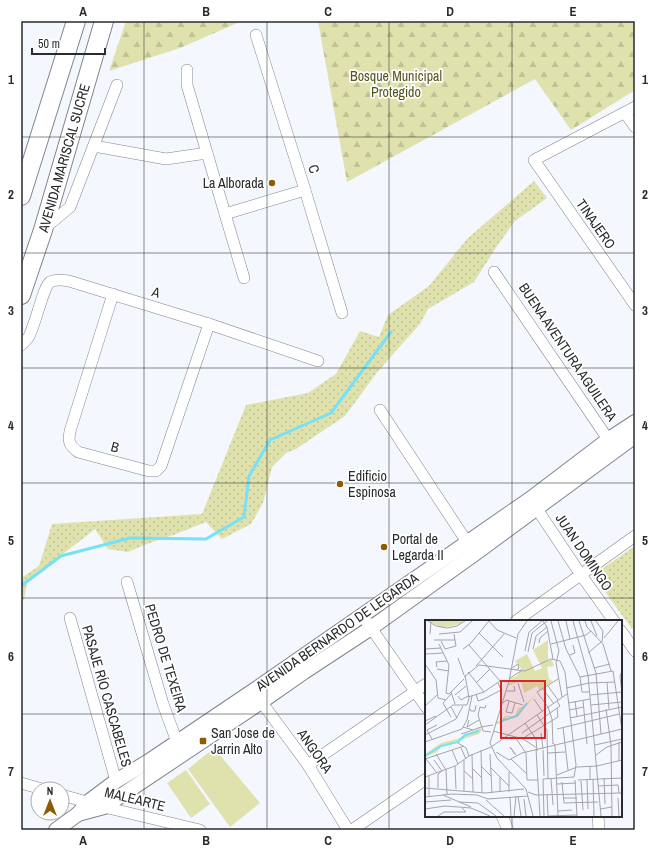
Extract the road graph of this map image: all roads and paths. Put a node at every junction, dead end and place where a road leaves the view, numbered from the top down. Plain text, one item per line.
1 (76, 21) edge
2 (104, 21) edge
3 (256, 35) dead end
4 (187, 70) dead end
5 (117, 85) dead end
6 (630, 110) edge
7 (635, 127) edge
8 (94, 146) junction
9 (207, 153) junction
10 (305, 190) junction
11 (21, 196) edge
12 (225, 214) junction
13 (43, 230) junction
14 (494, 272) dead end
15 (244, 278) dead end
16 (113, 294) junction
17 (21, 295) edge
18 (635, 305) edge
19 (342, 313) dead end
20 (209, 324) junction
21 (21, 345) edge
22 (318, 361) dead end
23 (380, 410) dead end
24 (635, 422) edge
25 (635, 436) edge
26 (612, 445) junction
27 (533, 504) junction
28 (635, 536) edge
29 (467, 542) junction
30 (581, 575) junction
31 (127, 582) dead end
32 (362, 615) junction
33 (70, 618) dead end
34 (517, 620) edge
35 (613, 620) edge
36 (371, 628) junction
37 (622, 633) edge
38 (630, 645) edge
39 (425, 685) edge
40 (253, 691) junction
41 (416, 692) junction
42 (261, 702) junction
43 (425, 706) edge
44 (177, 742) junction
45 (308, 765) junction
46 (425, 780) edge
47 (116, 781) junction
48 (70, 797) edge
49 (88, 802) junction
50 (104, 807) junction
51 (78, 814) junction
52 (502, 817) edge
53 (598, 817) edge
54 (506, 829) edge
55 (56, 830) edge
56 (200, 830) edge
57 (348, 830) edge
58 (352, 830) edge
59 (599, 830) edge

1 - 11 main road, AVENIDA MARISCAL SUCRE
2 - 13 main road, AVENIDA MARISCAL SUCRE
3 - 10 street, C
4 - 9 street
5 - 8 street
6 - 7 street
6 - 18 street, TINAJERO
8 - 9 street
8 - 13 street
9 - 12 street
10 - 12 street
10 - 19 street, C
12 - 15 street
13 - 17 main road, AVENIDA MARISCAL SUCRE
14 - 26 street, BUENA AVENTURA AGUILERA
16 - 20 street, A
16 - 20 street, B
16 - 21 street, A
20 - 22 street, A
23 - 29 street
24 - 26 street, AVENIDA BERNARDO DE LEGARDA
25 - 26 street, AVENIDA BERNARDO DE LEGARDA
26 - 27 street, AVENIDA BERNARDO DE LEGARDA
27 - 29 street, AVENIDA BERNARDO DE LEGARDA
27 - 30 street, JUAN DOMINGO
27 - 36 street, AVENIDA BERNARDO DE LEGARDA
28 - 30 street
29 - 32 street, AVENIDA BERNARDO DE LEGARDA
30 - 34 street
30 - 35 street, JUAN DOMINGO
31 - 44 street, PEDRO DE TEXEIRA
32 - 36 street
32 - 40 street, AVENIDA BERNARDO DE LEGARDA
33 - 47 street, PASAJE RÍO CASCABELES
36 - 41 street
36 - 42 street, AVENIDA BERNARDO DE LEGARDA
37 - 38 street
39 - 41 street
40 - 42 street, ANGORA
40 - 44 street, AVENIDA BERNARDO DE LEGARDA
41 - 43 street
41 - 45 street
42 - 45 street, ANGORA
42 - 50 street, AVENIDA BERNARDO DE LEGARDA
44 - 47 street, AVENIDA BERNARDO DE LEGARDA
45 - 57 street, ANGORA
46 - 58 street
47 - 49 street, AVENIDA BERNARDO DE LEGARDA
48 - 49 street, MALEARTE
49 - 50 street, MALEARTE
49 - 51 street, AVENIDA BERNARDO DE LEGARDA
50 - 51 street, AVENIDA BERNARDO DE LEGARDA
50 - 56 street, MALEARTE
51 - 55 street, AVENIDA BERNARDO DE LEGARDA
52 - 54 street
53 - 59 street

